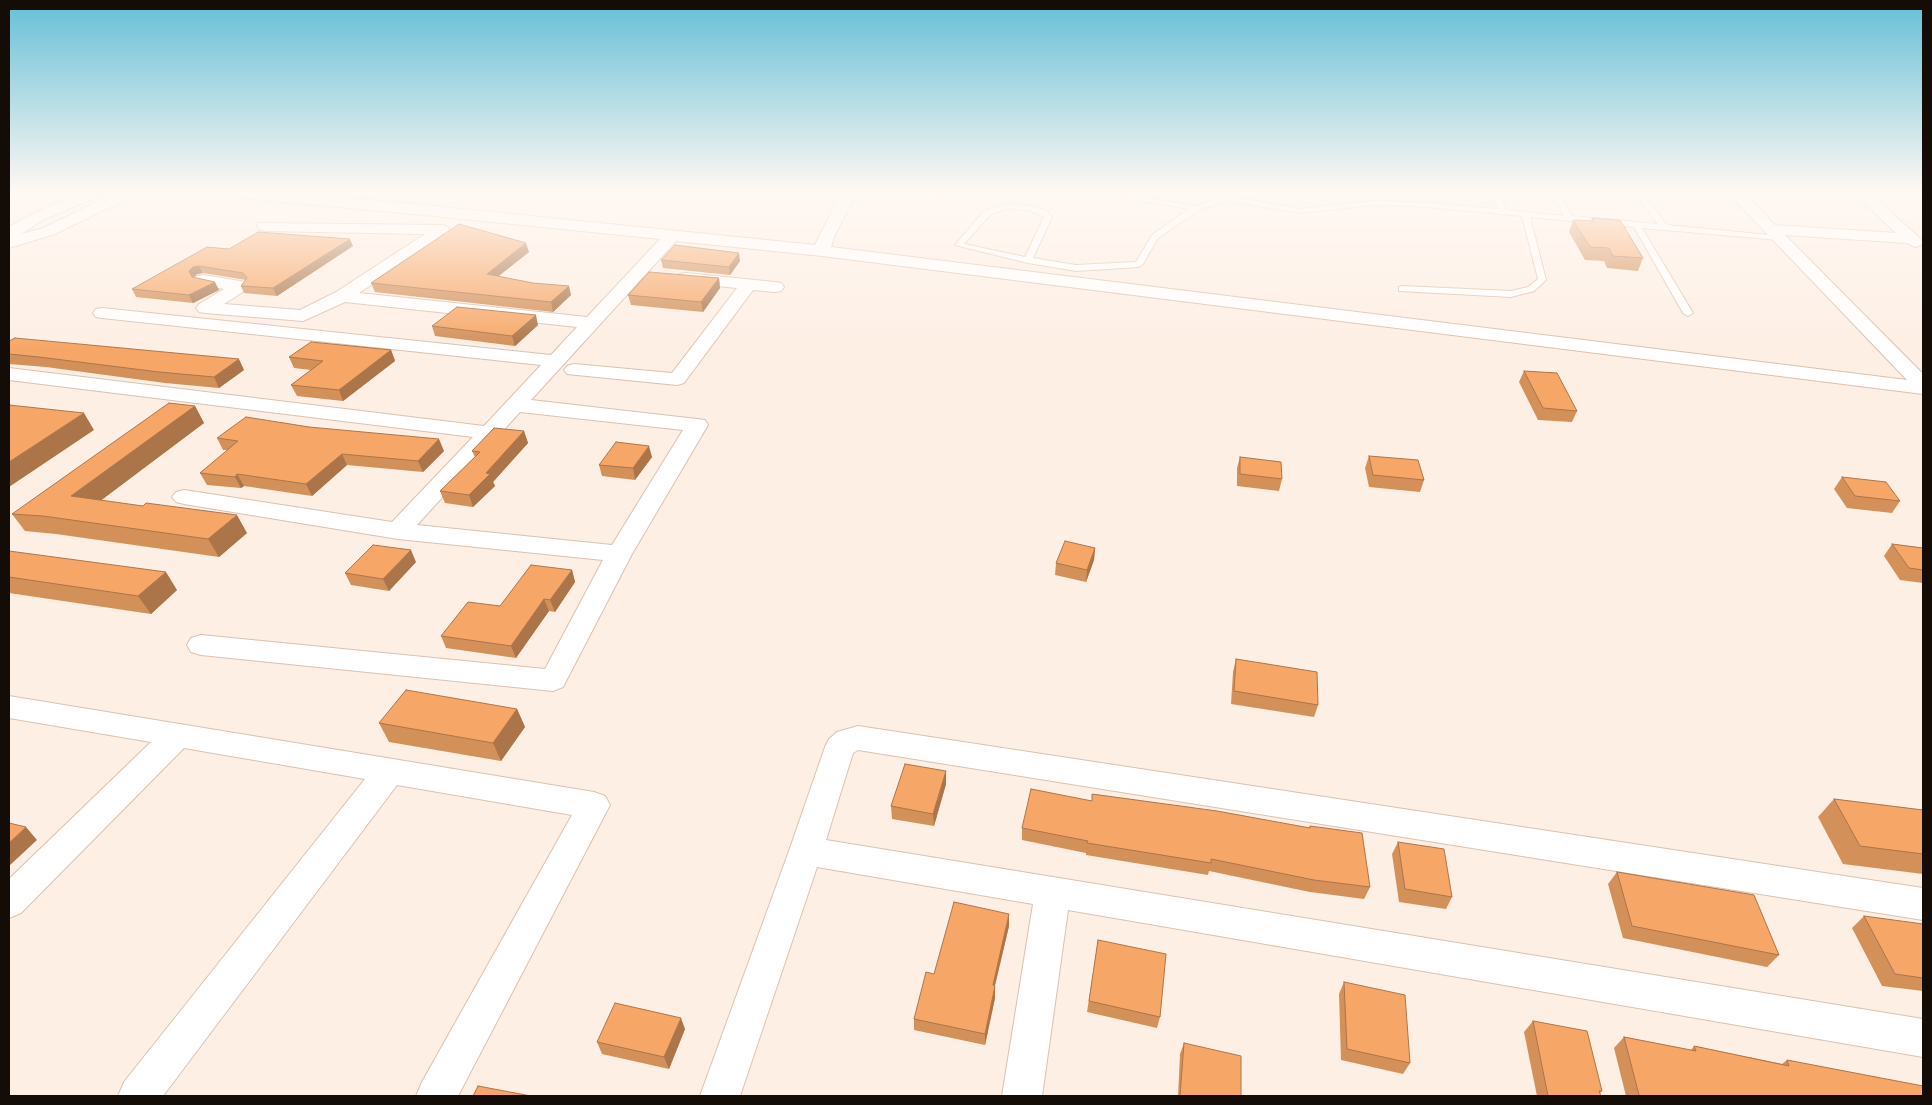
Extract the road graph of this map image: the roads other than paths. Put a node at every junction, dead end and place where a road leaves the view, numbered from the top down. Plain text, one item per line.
1 (420, 245) edge
2 (668, 245) edge
3 (762, 245) edge
4 (824, 245) edge
5 (959, 245) edge
6 (1035, 245) edge
7 (1151, 245) edge
8 (1533, 245) edge
9 (1648, 245) edge
10 (1784, 245) edge
11 (822, 251) junction
12 (1028, 260) junction
13 (653, 274) junction
14 (202, 280) edge
15 (749, 284) junction
16 (775, 287) dead end
17 (1402, 289) dead end
18 (342, 296) junction
19 (102, 313) dead end
20 (1688, 313) dead end
21 (591, 323) junction
22 (556, 361) junction
23 (574, 370) dead end
24 (9, 374) edge
25 (1923, 386) edge
26 (515, 404) junction
27 (489, 433) junction
28 (184, 497) dead end
29 (398, 531) junction
30 (619, 554) junction
31 (201, 645) dead end
32 (9, 707) edge
33 (177, 736) junction
34 (390, 771) junction
35 (806, 851) junction
36 (1053, 891) junction
37 (9, 902) edge
38 (1923, 904) edge
39 (1923, 1038) edge
40 (138, 1096) edge
41 (436, 1096) edge
42 (720, 1096) edge
43 (1022, 1096) edge

1 - 18 street
2 - 13 street
3 - 11 street
4 - 11 street
5 - 12 lane
6 - 12 lane
7 - 12 lane
8 - 17 lane
9 - 20 lane
10 - 25 street
11 - 25 street
13 - 15 street
13 - 21 street
14 - 18 street
15 - 16 street
15 - 23 street
18 - 21 street
19 - 22 street
21 - 22 street
22 - 26 street
24 - 27 street
26 - 27 street
26 - 30 street
27 - 29 street
28 - 29 street
29 - 30 street
30 - 31 street
32 - 33 street
33 - 34 street
33 - 37 street
34 - 40 street
34 - 41 street
35 - 36 street
35 - 38 street
35 - 42 street
36 - 39 street
36 - 43 street

